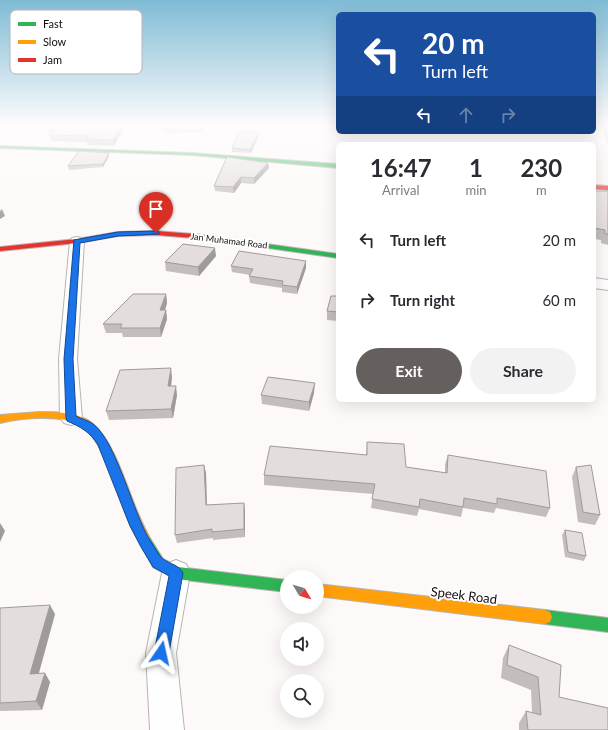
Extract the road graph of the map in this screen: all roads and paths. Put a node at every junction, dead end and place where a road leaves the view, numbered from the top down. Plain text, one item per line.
1 (266, 160) edge
2 (336, 166) edge
3 (596, 187) edge
4 (608, 188) edge
5 (77, 241) junction
6 (0, 248) edge
7 (336, 256) edge
8 (596, 283) edge
9 (608, 285) edge
10 (71, 418) junction
11 (0, 419) edge
12 (176, 573) junction
13 (280, 585) edge
14 (324, 591) edge
15 (608, 625) edge
16 (167, 730) edge

1 - 2 street
3 - 4 street
5 - 6 street, Jan Muhamad Road
5 - 7 street, Jan Muhamad Road
5 - 10 street
8 - 9 street
10 - 11 street
10 - 12 street
12 - 13 street
12 - 16 street
14 - 15 street, Speek Road

